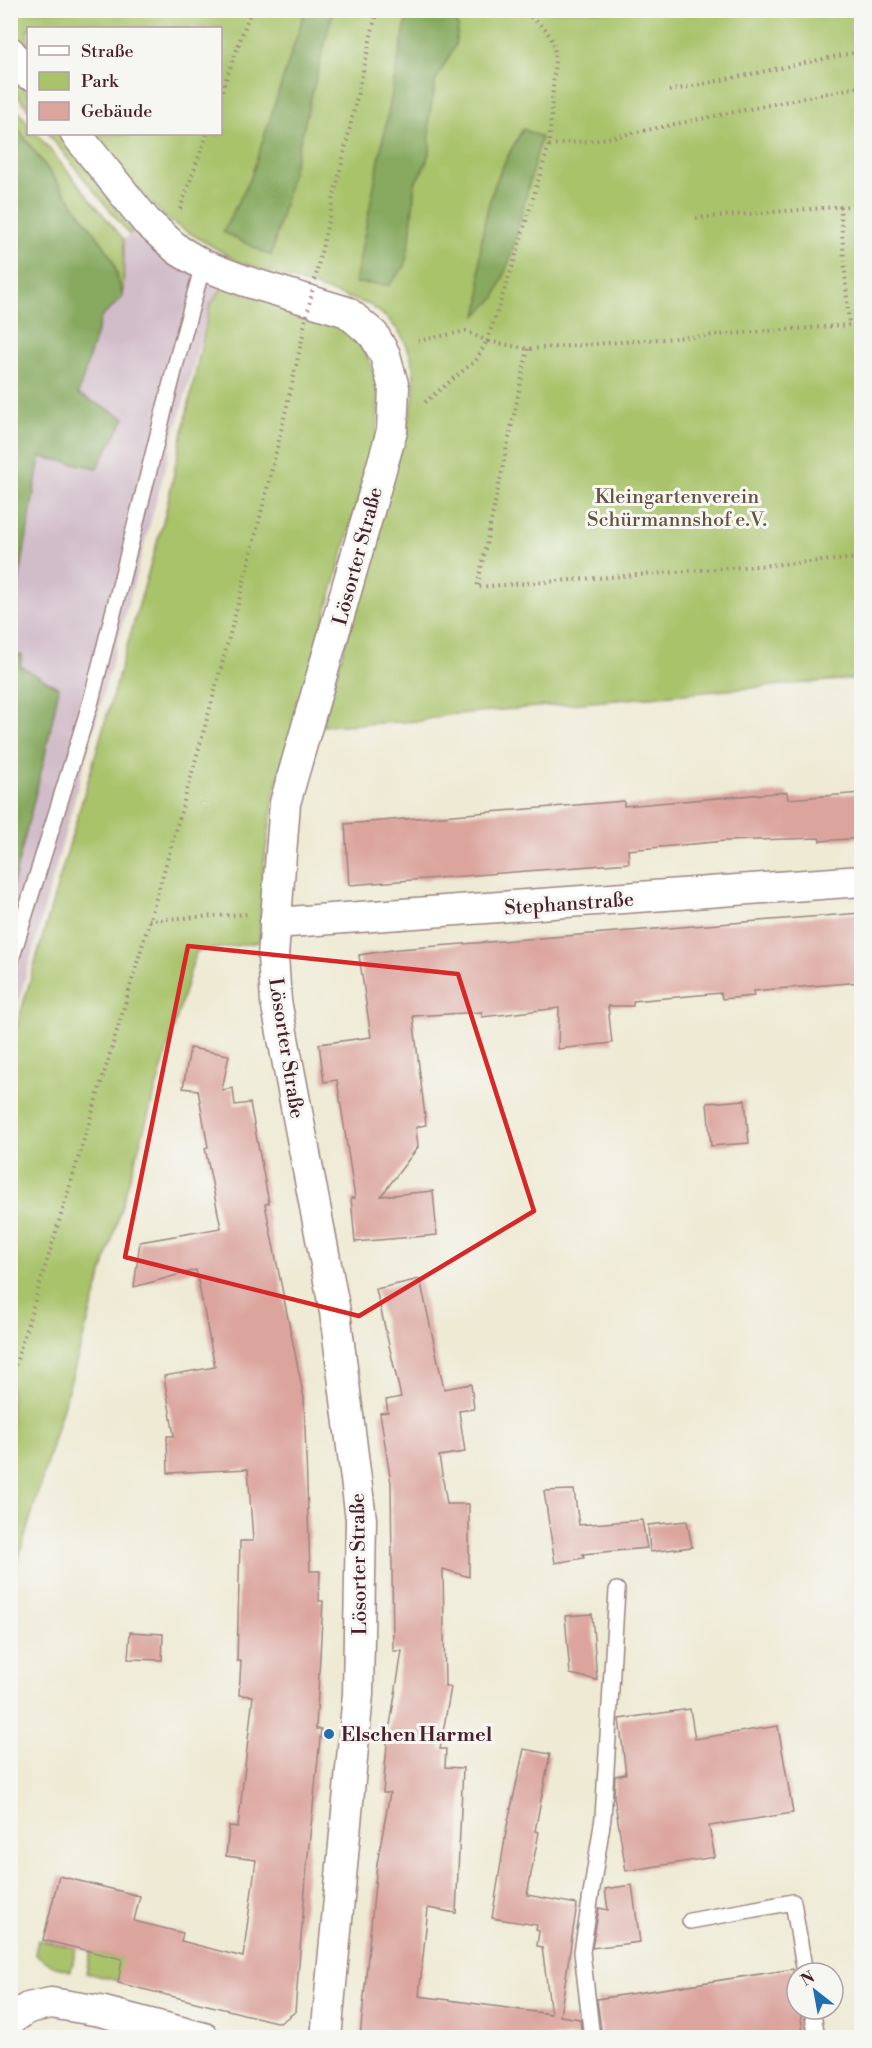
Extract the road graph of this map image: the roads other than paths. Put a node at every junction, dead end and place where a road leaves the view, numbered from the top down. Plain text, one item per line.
1 (10, 52) edge
2 (27, 73) edge
3 (77, 135) edge
4 (203, 265) junction
5 (861, 881) edge
6 (265, 918) junction
7 (10, 963) edge
8 (617, 1590) dead end
9 (690, 1921) dead end
10 (804, 1961) edge
11 (10, 2020) edge
12 (814, 2021) edge
13 (204, 2037) edge
14 (326, 2037) edge
15 (592, 2037) edge
16 (817, 2037) edge

1 - 2 street
3 - 4 street, Lösorter Straße
4 - 6 street, Lösorter Straße
4 - 7 lane
5 - 6 street, Stephanstraße
6 - 14 street, Lösorter Straße
8 - 15 lane
9 - 10 lane
11 - 13 street
12 - 16 lane

